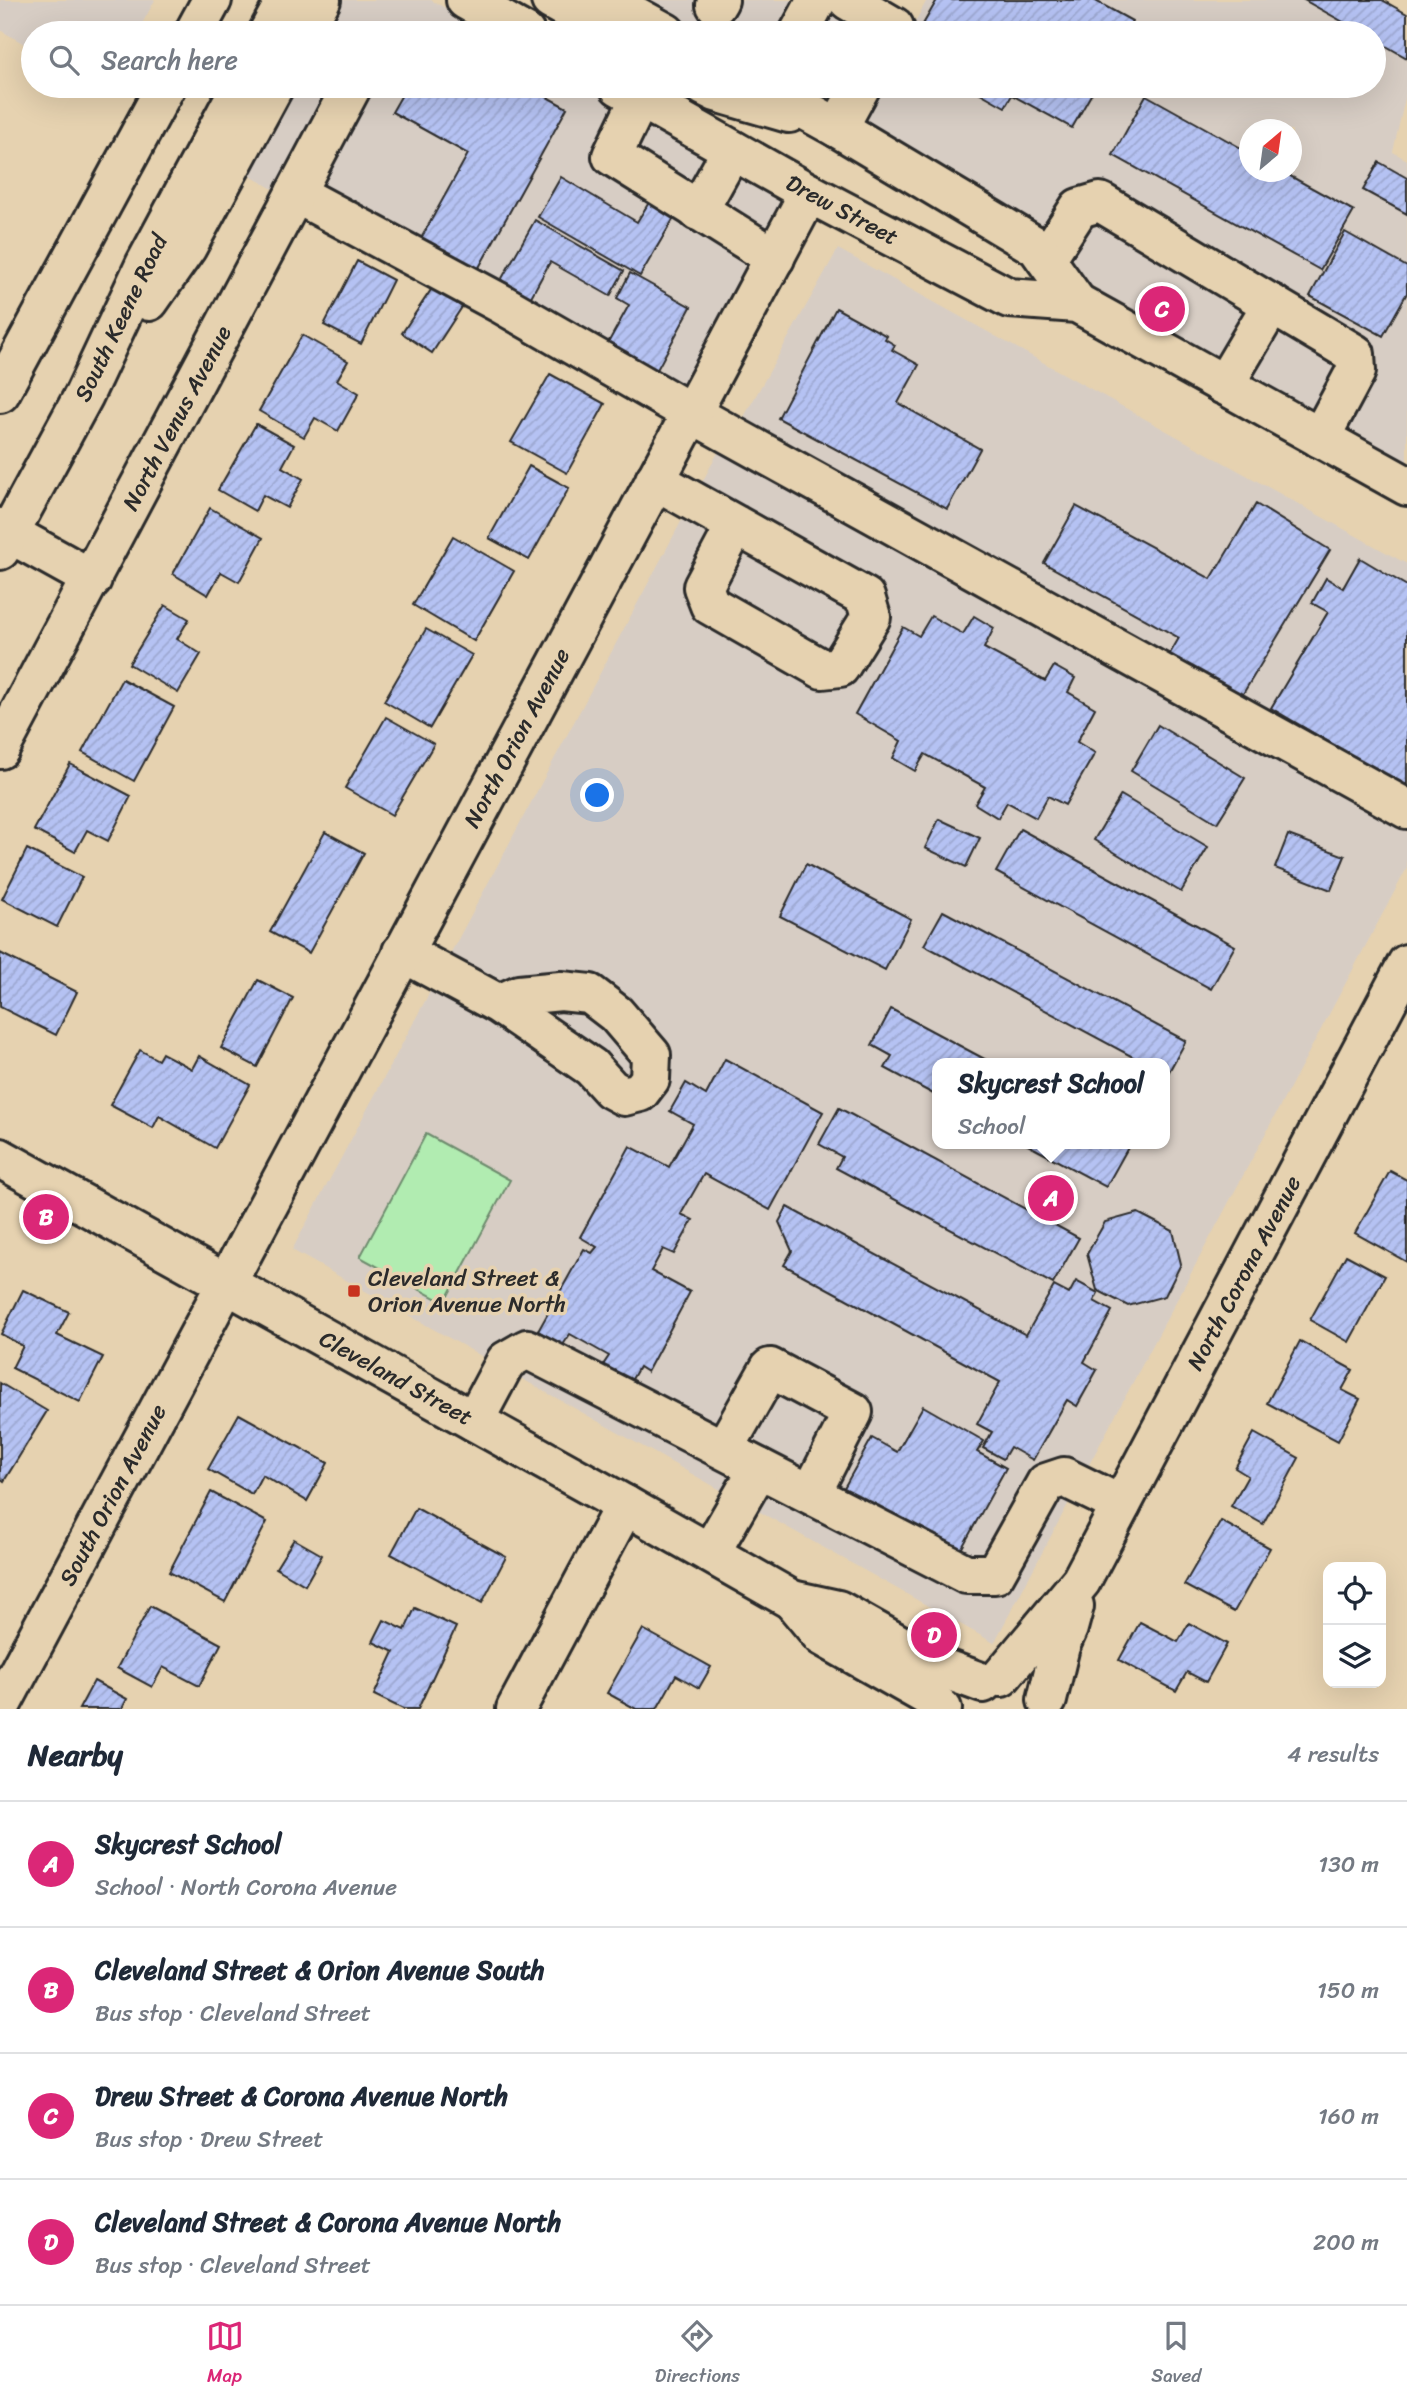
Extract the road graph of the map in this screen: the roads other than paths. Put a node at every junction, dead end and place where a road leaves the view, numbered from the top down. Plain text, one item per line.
1 (212, 0) edge
2 (260, 0) edge
3 (286, 0) edge
4 (321, 0) edge
5 (466, 0) edge
6 (551, 0) edge
7 (817, 0) edge
8 (848, 0) edge
9 (616, 10) edge
10 (898, 20) edge
11 (201, 21) edge
12 (249, 21) edge
13 (275, 21) edge
14 (310, 21) edge
15 (504, 21) edge
16 (640, 21) edge
17 (806, 21) edge
18 (160, 98) edge
19 (208, 98) edge
20 (234, 98) edge
21 (268, 98) edge
22 (346, 98) edge
23 (627, 98) edge
24 (640, 98) edge
25 (736, 98) edge
26 (784, 98) edge
27 (854, 98) edge
28 (838, 128) junction
29 (732, 150) junction
30 (295, 192) junction
31 (808, 193) junction
32 (698, 211) junction
33 (775, 258) junction
34 (1046, 259) junction
35 (1077, 303) junction
36 (1272, 304) junction
37 (1224, 384) junction
38 (0, 393) edge
39 (84, 395) junction
40 (691, 413) junction
41 (1320, 438) junction
42 (655, 480) junction
43 (1407, 486) edge
44 (736, 525) dead end
45 (3, 537) edge
46 (92, 579) junction
47 (0, 749) edge
48 (1407, 809) edge
49 (402, 952) junction
50 (1407, 964) edge
51 (499, 1004) dead end
52 (0, 1158) edge
53 (225, 1284) junction
54 (474, 1421) junction
55 (724, 1449) junction
56 (760, 1468) junction
57 (811, 1494) junction
58 (625, 1505) junction
59 (1121, 1505) junction
60 (709, 1553) junction
61 (1081, 1581) junction
62 (792, 1600) junction
63 (982, 1690) edge
64 (1049, 1704) edge
65 (0, 1707) edge
66 (516, 1709) edge
67 (942, 1709) edge

1 - 11 street
2 - 12 street
3 - 13 street
4 - 14 street
5 - 15 street
6 - 9 street
7 - 17 street
8 - 10 street
9 - 16 street
18 - 38 street
19 - 39 street
20 - 39 street, South Keene Road
21 - 39 street
22 - 30 street, North Venus Avenue
23 - 32 street
24 - 29 street, Drew Street
25 - 28 street
26 - 28 street, Drew Street
27 - 28 street
28 - 34 street, Drew Street
29 - 31 street, Drew Street
29 - 32 street
30 - 40 street
30 - 46 street, North Venus Avenue
31 - 33 street, North Orion Avenue
31 - 35 street, Drew Street
32 - 33 street
33 - 40 street, North Orion Avenue
34 - 35 street, Drew Street
34 - 36 street
35 - 37 street, Drew Street
36 - 37 street
36 - 41 street
37 - 41 street, Drew Street
39 - 45 street, South Keene Road
40 - 42 street, North Orion Avenue
40 - 48 street
41 - 43 street, Drew Street
42 - 44 street
42 - 49 street, North Orion Avenue
45 - 46 street
46 - 47 street, North Venus Avenue
49 - 51 street
49 - 53 street, North Orion Avenue
50 - 59 street, North Corona Avenue
52 - 53 street, Cleveland Street
53 - 54 street, Cleveland Street
53 - 65 street, South Orion Avenue
54 - 55 street
54 - 58 street, Cleveland Street
55 - 56 street
55 - 57 street
56 - 57 street
56 - 60 street
57 - 59 street
58 - 60 street, Cleveland Street
58 - 66 street
59 - 61 street, North Corona Avenue
60 - 62 street, Cleveland Street
61 - 63 street, North Corona Avenue
61 - 64 street, North Corona Avenue
62 - 63 street, Cleveland Street
62 - 67 street, Cleveland Street
63 - 64 street, Cleveland Street

